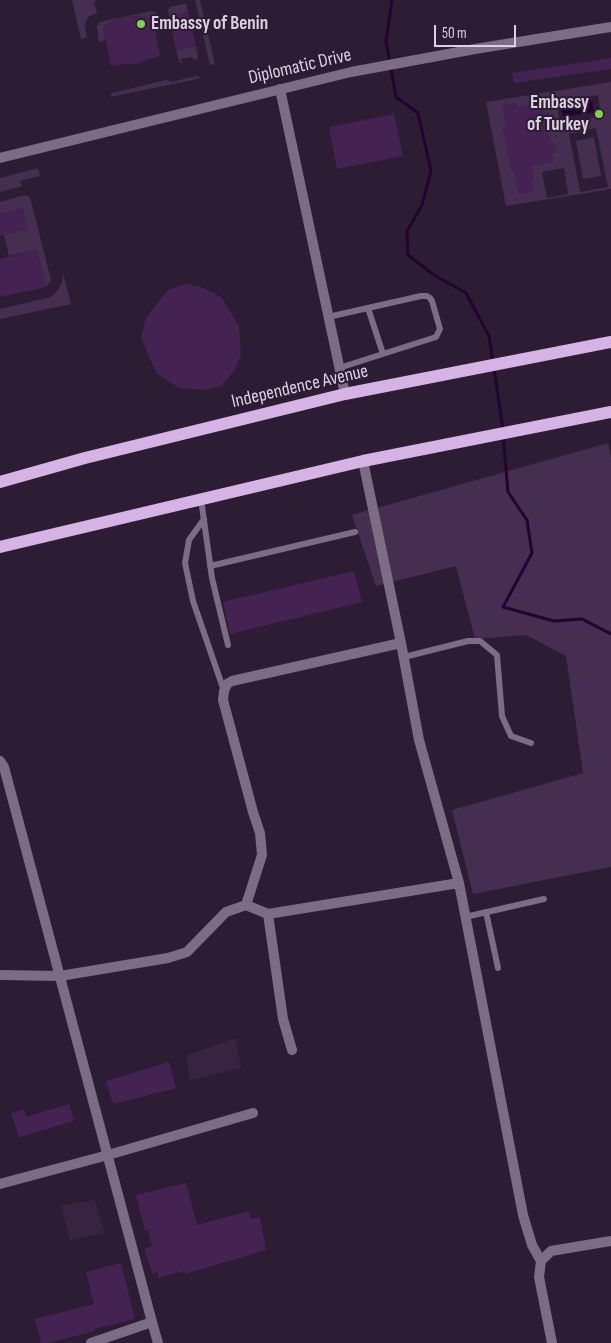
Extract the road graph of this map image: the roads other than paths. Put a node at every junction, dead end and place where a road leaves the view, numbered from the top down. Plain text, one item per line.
1 (611, 26) edge
2 (280, 89) junction
3 (0, 158) edge
4 (368, 308) junction
5 (328, 317) junction
6 (611, 342) edge
7 (383, 354) junction
8 (339, 368) junction
9 (345, 394) junction
10 (611, 412) edge
11 (363, 461) junction
12 (0, 482) edge
13 (201, 499) junction
14 (204, 519) junction
15 (356, 532) dead end
16 (0, 547) edge
17 (210, 566) junction
18 (401, 643) junction
19 (228, 644) dead end
20 (404, 657) junction
21 (224, 691) junction
22 (530, 743) dead end
23 (0, 761) edge
24 (459, 884) junction
25 (544, 898) dead end
26 (246, 905) junction
27 (486, 912) junction
28 (268, 914) junction
29 (465, 917) junction
30 (498, 968) dead end
31 (0, 976) edge
32 (60, 976) junction
33 (292, 1050) dead end
34 (253, 1113) dead end
35 (108, 1155) junction
36 (0, 1184) edge
37 (611, 1241) edge
38 (541, 1261) junction
39 (152, 1322) junction
40 (90, 1343) edge
41 (158, 1343) edge
42 (552, 1343) edge

1 - 2 street, Diplomatic Drive
2 - 3 street, Diplomatic Drive
2 - 5 street
4 - 5 lane
4 - 7 lane
4 - 7 lane
5 - 8 street
6 - 9 main road, Independence Avenue
7 - 8 lane
8 - 9 street
9 - 12 main road, Independence Avenue
10 - 11 main road
11 - 13 main road
11 - 18 street
13 - 14 lane
13 - 16 main road
14 - 17 lane
14 - 21 lane
15 - 17 lane
17 - 19 lane
18 - 20 street
18 - 21 street
20 - 22 lane
20 - 24 street
21 - 26 street
23 - 32 street
24 - 28 street
24 - 29 street
25 - 27 lane
26 - 28 street
26 - 32 street
27 - 29 lane
27 - 30 lane
28 - 33 street
29 - 38 street
31 - 32 street
32 - 35 street
34 - 35 street
35 - 36 street
35 - 39 street
37 - 38 street
38 - 42 street
39 - 40 street
39 - 41 street

